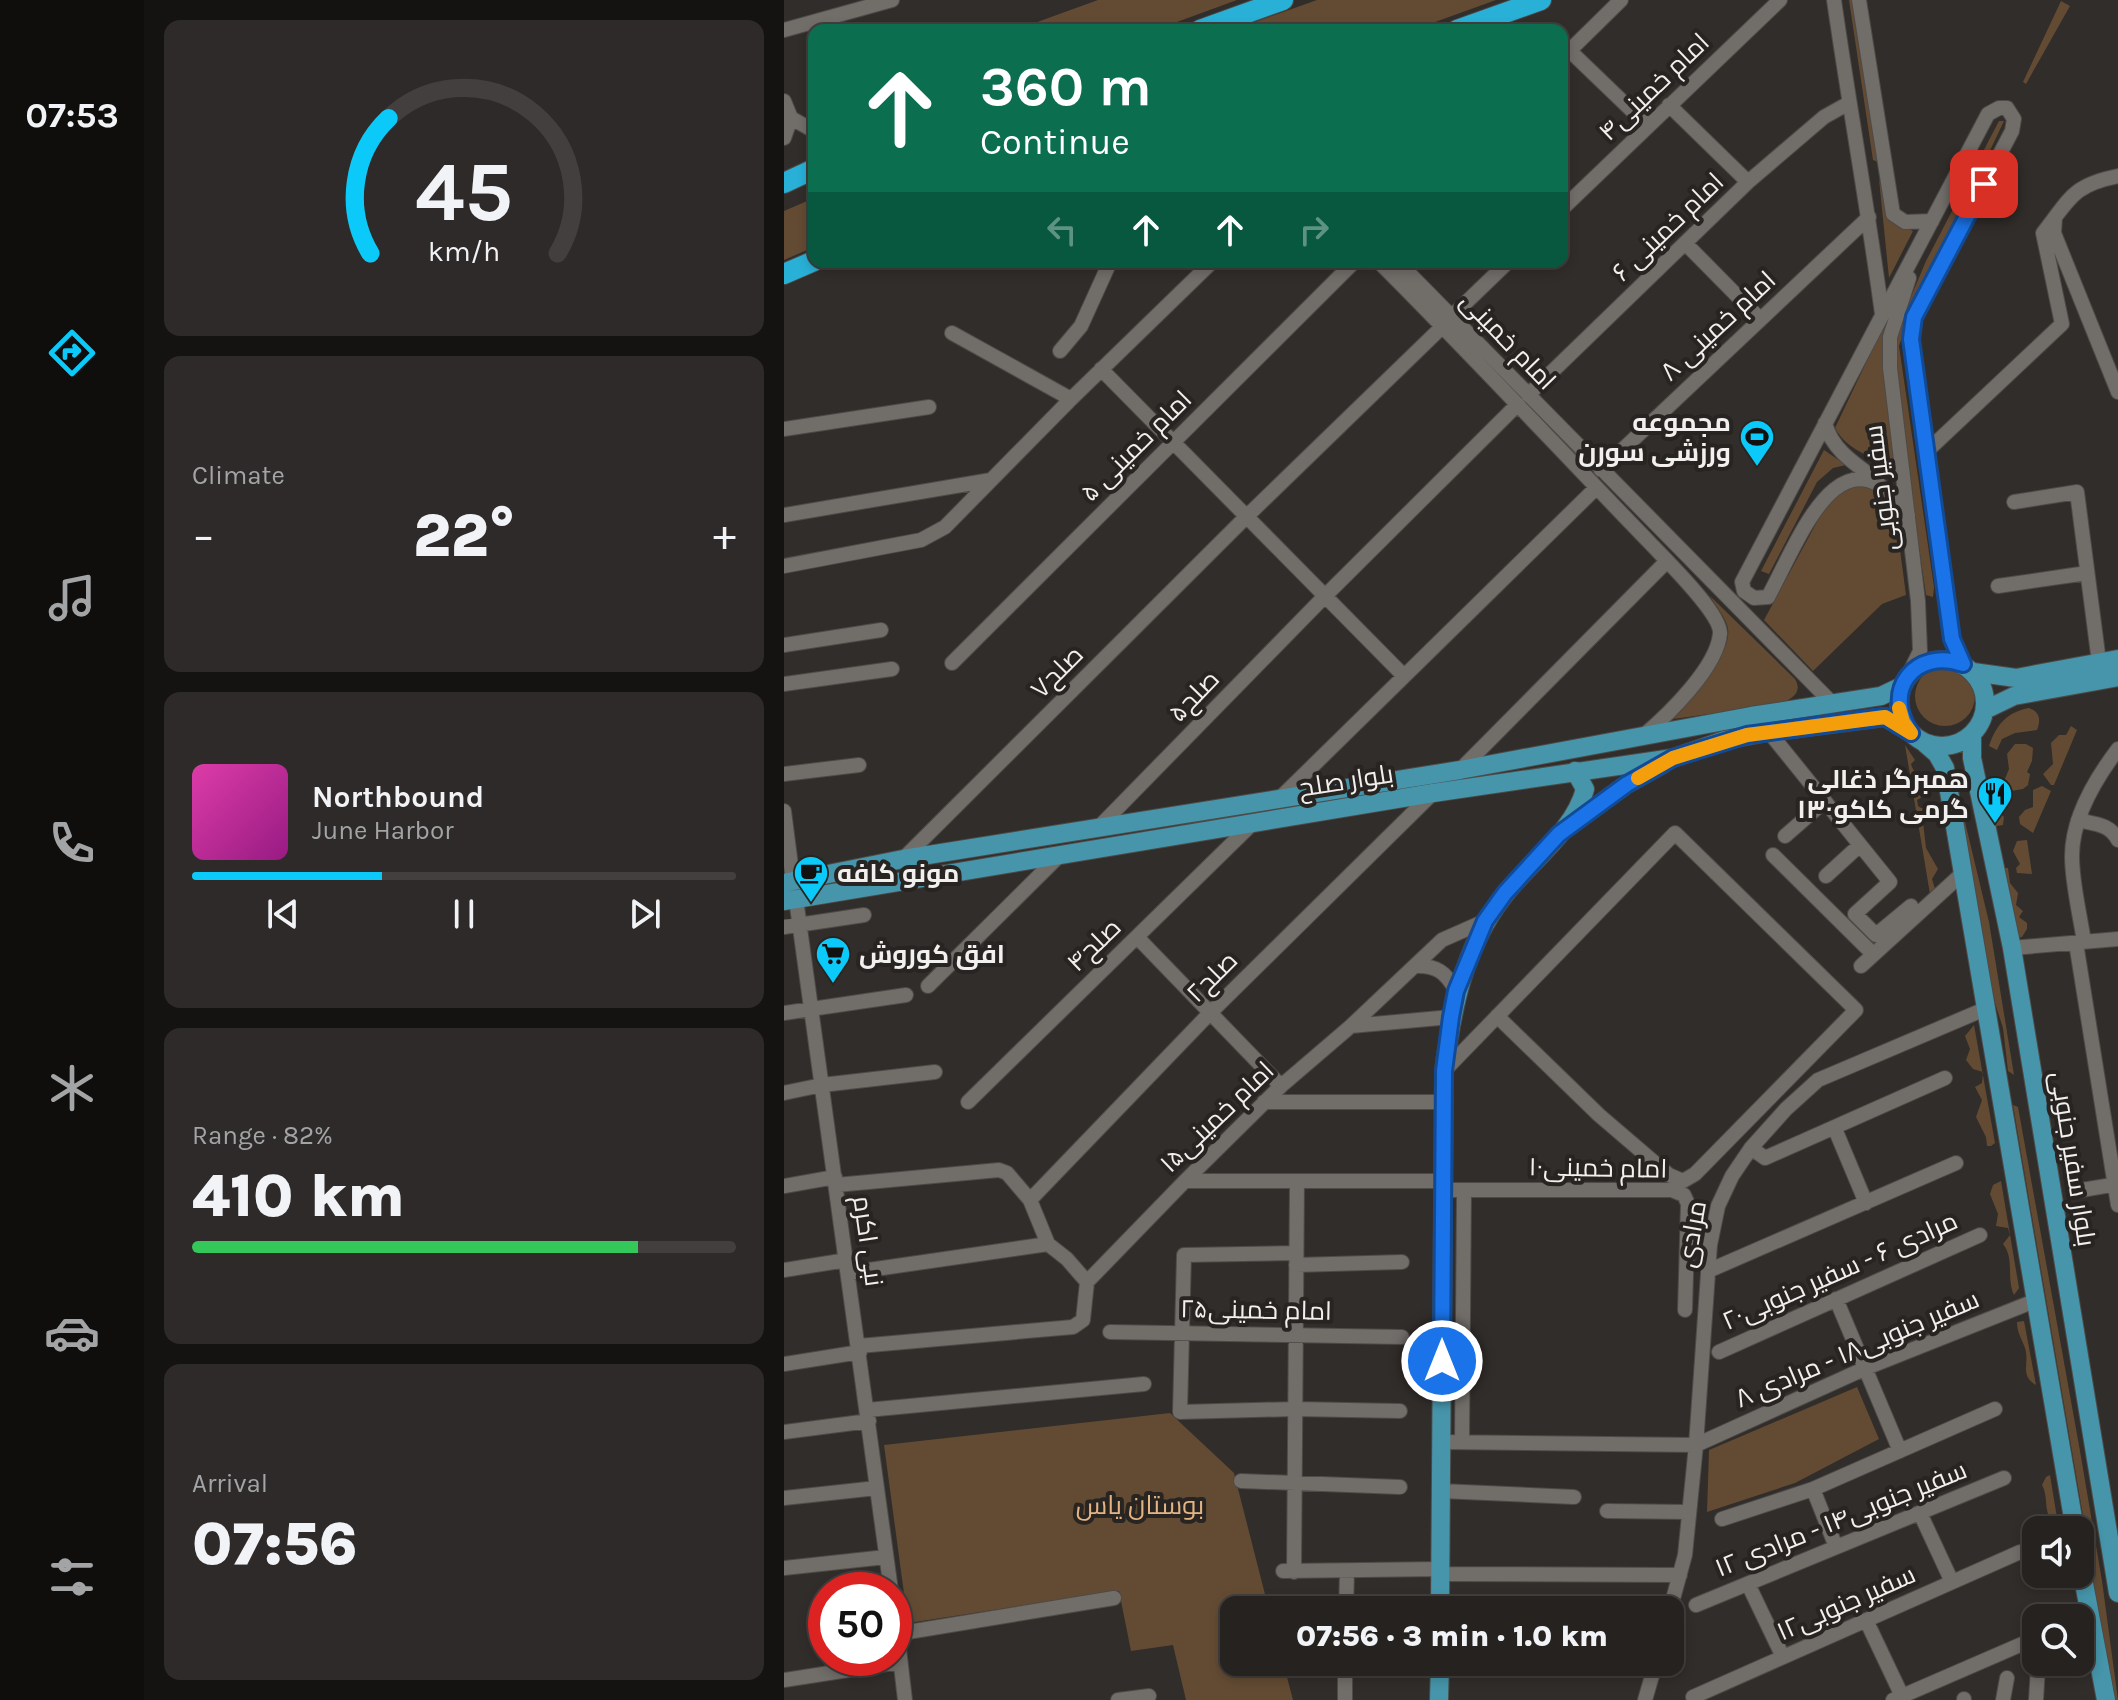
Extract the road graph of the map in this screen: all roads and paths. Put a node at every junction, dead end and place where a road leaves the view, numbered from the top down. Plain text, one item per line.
1 (892, 0) edge
2 (1283, 0) edge
3 (1541, 0) edge
4 (1621, 0) edge
5 (1780, 0) edge
6 (1834, 0) edge
7 (1859, 0) edge
8 (1491, 17) junction
9 (1217, 24) edge
10 (1473, 24) edge
11 (1479, 24) edge
12 (784, 30) edge
13 (1568, 52) edge
14 (1568, 56) edge
15 (784, 101) edge
16 (1849, 103) junction
17 (1669, 105) junction
18 (791, 118) junction
19 (1648, 126) junction
20 (808, 128) edge
21 (784, 138) edge
22 (808, 172) edge
23 (1886, 172) junction
24 (1863, 175) junction
25 (2118, 176) edge
26 (1748, 182) junction
27 (784, 183) edge
28 (1568, 203) edge
29 (1869, 217) junction
30 (2055, 218) junction
31 (1932, 221) junction
32 (1686, 244) junction
33 (1920, 244) junction
34 (808, 264) edge
35 (1107, 268) edge
36 (1206, 268) edge
37 (1348, 268) edge
38 (1386, 268) edge
39 (1403, 268) edge
40 (1502, 268) edge
41 (784, 274) edge
42 (1882, 314) junction
43 (1760, 319) junction
44 (1446, 322) junction
45 (952, 333) dead end
46 (1060, 351) dead end
47 (1101, 369) junction
48 (2118, 392) edge
49 (1071, 399) junction
50 (1523, 400) junction
51 (929, 407) dead end
52 (1825, 423) junction
53 (784, 429) edge
54 (1173, 443) junction
55 (1925, 453) junction
56 (1601, 470) junction
57 (991, 480) junction
58 (1883, 485) junction
59 (1596, 488) junction
60 (2014, 502) dead end
61 (784, 515) edge
62 (1908, 515) junction
63 (1245, 518) junction
64 (1660, 531) junction
65 (1648, 541) junction
66 (1667, 561) junction
67 (784, 566) edge
68 (2087, 573) junction
69 (1998, 586) dead end
70 (1946, 596) junction
71 (1324, 597) junction
72 (1918, 601) junction
73 (881, 630) dead end
74 (784, 645) edge
75 (2118, 659) edge
76 (2099, 662) junction
77 (952, 663) dead end
78 (1968, 668) junction
79 (892, 669) dead end
80 (1404, 676) junction
81 (2118, 677) edge
82 (2050, 680) junction
83 (1904, 683) junction
84 (784, 684) edge
85 (1832, 703) junction
86 (1985, 710) junction
87 (1769, 732) junction
88 (1972, 734) junction
89 (1644, 735) junction
90 (1916, 737) junction
91 (2118, 749) edge
92 (1673, 758) junction
93 (859, 765) dead end
94 (1460, 770) junction
95 (1575, 771) junction
96 (784, 774) edge
97 (1977, 789) junction
98 (1433, 793) junction
99 (1950, 795) junction
100 (1278, 800) junction
101 (1825, 801) junction
102 (784, 811) edge
103 (1251, 814) junction
104 (2078, 820) junction
105 (1098, 828) junction
106 (1559, 834) junction
107 (1785, 836) dead end
108 (2118, 840) edge
109 (1860, 845) junction
110 (1773, 855) dead end
111 (1059, 856) junction
112 (903, 859) junction
113 (1964, 872) junction
114 (1826, 876) dead end
115 (789, 891) edge
116 (1911, 906) dead end
117 (864, 915) dead end
118 (1485, 921) junction
119 (792, 926) edge
120 (1137, 937) junction
121 (2118, 939) edge
122 (2080, 943) junction
123 (2012, 948) junction
124 (1873, 954) junction
125 (1415, 966) junction
126 (1861, 966) dead end
127 (928, 986) dead end
128 (1456, 991) junction
129 (906, 995) dead end
130 (811, 1009) junction
131 (1985, 1009) junction
132 (784, 1013) edge
133 (1210, 1013) junction
134 (1497, 1016) junction
135 (1451, 1017) junction
136 (1351, 1026) junction
137 (1444, 1071) junction
138 (935, 1072) dead end
139 (1945, 1078) dead end
140 (822, 1085) junction
141 (1281, 1086) junction
142 (2035, 1086) junction
143 (784, 1093) edge
144 (2002, 1094) junction
145 (968, 1102) dead end
146 (1264, 1102) junction
147 (1443, 1102) junction
148 (1835, 1129) junction
149 (1751, 1148) junction
150 (1956, 1163) dead end
151 (836, 1181) junction
152 (1185, 1181) junction
153 (1297, 1181) junction
154 (2116, 1184) edge
155 (1443, 1185) junction
156 (784, 1186) edge
157 (1464, 1190) junction
158 (2076, 1191) dead end
159 (1030, 1200) junction
160 (1866, 1203) junction
161 (2118, 1205) edge
162 (1980, 1235) dead end
163 (1048, 1244) junction
164 (1296, 1259) junction
165 (1402, 1262) dead end
166 (848, 1267) junction
167 (784, 1270) edge
168 (1708, 1271) junction
169 (1087, 1282) junction
170 (1836, 1299) junction
171 (2037, 1300) junction
172 (1685, 1310) dead end
173 (1110, 1332) dead end
174 (1183, 1333) junction
175 (1296, 1335) junction
176 (1402, 1337) dead end
177 (859, 1349) junction
178 (1719, 1352) dead end
179 (784, 1364) edge
180 (1866, 1368) junction
181 (1144, 1384) dead end
182 (1295, 1409) junction
183 (1995, 1409) dead end
184 (1400, 1411) dead end
185 (868, 1415) junction
186 (784, 1432) edge
187 (1441, 1442) junction
188 (1462, 1442) junction
189 (1696, 1445) junction
190 (1900, 1451) junction
191 (2004, 1478) dead end
192 (1241, 1481) dead end
193 (1294, 1484) junction
194 (1400, 1487) dead end
195 (877, 1488) junction
196 (1813, 1489) junction
197 (1441, 1491) junction
198 (1574, 1497) dead end
199 (784, 1498) edge
200 (1607, 1511) dead end
201 (1688, 1512) junction
202 (1920, 1513) junction
203 (2073, 1516) edge
204 (1722, 1519) dead end
205 (1836, 1547) junction
206 (2020, 1552) dead end
207 (886, 1557) junction
208 (784, 1568) edge
209 (1347, 1571) junction
210 (888, 1572) edge
211 (1440, 1572) junction
212 (1680, 1575) junction
213 (1952, 1582) junction
214 (1748, 1584) junction
215 (2118, 1593) edge
216 (1346, 1596) edge
217 (1440, 1596) edge
218 (1674, 1596) edge
219 (1114, 1598) dead end
220 (1696, 1605) dead end
221 (1866, 1620) junction
222 (912, 1631) edge
223 (2022, 1644) edge
224 (2094, 1652) edge
225 (1783, 1657) junction
226 (810, 1676) edge
227 (902, 1676) edge
228 (1345, 1676) edge
229 (1440, 1676) edge
230 (1652, 1676) edge
231 (2037, 1676) edge
232 (2007, 1678) dead end
233 (784, 1680) edge
234 (1149, 1696) dead end
235 (1693, 1697) dead end
236 (1897, 1698) edge
237 (905, 1700) edge
238 (1118, 1700) edge
239 (1345, 1700) edge
240 (1439, 1700) edge
241 (1645, 1700) edge
242 (2003, 1700) edge
243 (2036, 1700) edge
244 (2106, 1700) edge

1 - 12 street
2 - 9 highway
3 - 8 highway
4 - 13 street
5 - 17 street, امام خمینی۴
6 - 16 street
7 - 23 street
8 - 10 highway
8 - 11 street
14 - 19 street
15 - 18 street
16 - 24 street
16 - 26 street, امام خمینی ۶
17 - 19 street, امام خمینی۴
17 - 26 street
18 - 20 street
18 - 21 street
19 - 28 street, امام خمینی۴
22 - 27 highway
23 - 24 street
23 - 31 street
24 - 29 street
25 - 30 street
26 - 32 street, امام خمینی ۶
29 - 42 street
29 - 43 street, امام خمینی ۸
30 - 48 street
30 - 55 street
31 - 33 street
31 - 55 street, سفیر جنوبی
32 - 43 street
32 - 50 street, امام خمینی ۶
33 - 42 street
33 - 62 street, سفیر جنوبی
34 - 41 highway
35 - 46 street
36 - 47 street
37 - 54 street, امام خمینی ۵
38 - 44 street, امام خمینی
39 - 44 street, امام خمینی
40 - 44 street
42 - 52 street
43 - 56 street, امام خمینی ۸
44 - 50 street, امام خمینی
44 - 63 street, صلح۷
45 - 49 street
47 - 49 street
47 - 54 street
49 - 57 street
50 - 56 street, امام خمینی
50 - 59 street, امام خمینی
50 - 71 street, امام خمینی ۶
51 - 53 street
52 - 58 street
52 - 58 street, سفیر جنوبی
54 - 63 street
54 - 77 street, امام خمینی ۵
55 - 70 street, سفیر جنوبی
56 - 64 street, امام خمینی
57 - 61 street
57 - 67 street
58 - 62 street
59 - 65 street, امام خمینی
59 - 80 street
60 - 68 street
62 - 72 street, سفیر جنوبی
63 - 71 street
63 - 112 street, صلح۷
64 - 65 street
64 - 85 street, امام خمینی
65 - 66 street, امام خمینی
66 - 89 street, امام خمینی
66 - 94 street
68 - 69 street
68 - 76 street
70 - 72 street
70 - 78 street, سفیر جنوبی
71 - 80 street
71 - 105 street, صلح۵
72 - 83 street, سفیر جنوبی
73 - 74 street
75 - 76 main road
76 - 82 main road
78 - 82 main road
78 - 83 main road
78 - 86 main road
79 - 84 street
80 - 100 street
81 - 82 main road
82 - 86 main road
83 - 85 main road, بلوار صلح
83 - 90 main road
85 - 89 main road, بلوار صلح
86 - 88 main road
87 - 90 main road, بلوار صلح
87 - 92 main road, بلوار صلح
87 - 101 street
88 - 90 main road
88 - 97 main road, بلوار سفیر جنوبی
89 - 94 main road, بلوار صلح
90 - 99 main road
91 - 104 street
92 - 95 main road, بلوار صلح
92 - 106 main road
93 - 96 street
94 - 100 main road, بلوار صلح
95 - 98 main road, بلوار صلح
95 - 106 main road
97 - 99 main road
97 - 123 main road, بلوار سفیر جنوبی
98 - 103 main road, بلوار صلح
98 - 133 street, صلح۲
99 - 113 main road
100 - 103 main road, بلوار صلح
101 - 107 street
101 - 109 street
102 - 115 street, نبی اکرم
103 - 105 main road, بلوار صلح
103 - 111 main road, بلوار صلح
103 - 120 street, صلح۴
104 - 108 street
104 - 122 street
105 - 112 main road, بلوار صلح
106 - 118 main road
109 - 114 street
109 - 116 street
110 - 124 street
111 - 115 main road, بلوار صلح
111 - 127 street
112 - 115 main road, بلوار صلح
113 - 124 street
113 - 131 main road
115 - 119 street, نبی اکرم
117 - 119 street
118 - 125 street, ۱۵امام خمینی
118 - 128 main road
119 - 130 street, نبی اکرم
120 - 133 street
120 - 145 street, صلح۴
121 - 122 street
122 - 123 street
122 - 154 street
123 - 142 main road, بلوار سفیر جنوبی
124 - 126 street
125 - 128 street
125 - 136 street, ۱۵امام خمینی
128 - 135 main road
129 - 130 street
130 - 132 street
130 - 140 street, نبی اکرم
131 - 144 main road
131 - 149 street, مرادی
133 - 141 street
133 - 159 street, صلح۲
134 - 134 street
134 - 137 street
135 - 136 street
135 - 137 main road
136 - 141 street, ۱۵امام خمینی
137 - 147 main road
138 - 140 street
139 - 148 street
140 - 143 street
140 - 151 street, نبی اکرم
141 - 146 street, ۱۵امام خمینی
142 - 144 main road
142 - 215 main road, بلوار سفیر جنوبی
144 - 171 main road
146 - 147 street
146 - 152 street, ۱۵امام خمینی
147 - 155 main road
148 - 149 street
148 - 160 street
149 - 168 street, مرادی
150 - 160 street
151 - 156 street
151 - 159 street
151 - 166 street, نبی اکرم
152 - 153 street, امام خمینی۱۰
152 - 169 street, ۱۵امام خمینی
153 - 155 street, امام خمینی۱۰
153 - 164 street
154 - 158 street
154 - 161 street
155 - 157 street, امام خمینی۱۰
155 - 187 main road
157 - 172 street, امام خمینی۱۰
157 - 188 street
159 - 163 street
160 - 168 street
162 - 170 street, مرادی ۶ - سفیر جنوبی۲۰
163 - 166 street
163 - 169 street
164 - 165 street
164 - 174 street
164 - 175 street
166 - 167 street
166 - 177 street, نبی اکرم
168 - 189 street, مرادی
169 - 177 street
170 - 178 street, مرادی ۶ - سفیر جنوبی۲۰
170 - 180 street
171 - 180 street, سفیر جنوبی۱۸ - مرادی ۸
171 - 203 main road
173 - 174 street, امام خمینی۲۵
174 - 175 street, امام خمینی۲۵
174 - 182 street
175 - 176 street, امام خمینی۲۵
175 - 182 street
177 - 179 street
177 - 185 street, نبی اکرم
180 - 189 street, سفیر جنوبی۱۸ - مرادی ۸
180 - 190 street
181 - 185 street
182 - 184 street
182 - 193 street
183 - 190 street
185 - 186 street
185 - 195 street, نبی اکرم
187 - 188 street
187 - 197 main road
188 - 189 street
189 - 201 street, مرادی
190 - 196 street
191 - 202 street, سفیر جنوبی۱۴ - مرادی ۱۲
192 - 193 street
193 - 194 street
193 - 209 street
195 - 199 street
195 - 207 street, نبی اکرم
196 - 204 street
196 - 205 street
197 - 198 street
197 - 211 main road
200 - 201 street
201 - 212 street, مرادی
202 - 205 street, سفیر جنوبی۱۴ - مرادی ۱۲
202 - 213 street
205 - 214 street, سفیر جنوبی۱۴ - مرادی ۱۲
206 - 213 street, سفیر جنوبی۱۲
207 - 208 street
207 - 210 street, نبی اکرم
209 - 211 street
209 - 216 street
211 - 212 street
211 - 217 main road
212 - 218 street, مرادی
213 - 221 street, سفیر جنوبی۱۲
214 - 220 street, سفیر جنوبی۱۴ - مرادی ۱۲
214 - 225 street
219 - 222 street
221 - 225 street, سفیر جنوبی۱۲
221 - 236 street
223 - 236 street
224 - 244 main road
225 - 235 street, سفیر جنوبی۱۲
226 - 233 street
227 - 237 street
228 - 239 street
229 - 240 main road
230 - 241 street
231 - 243 street
232 - 242 street
234 - 238 street

